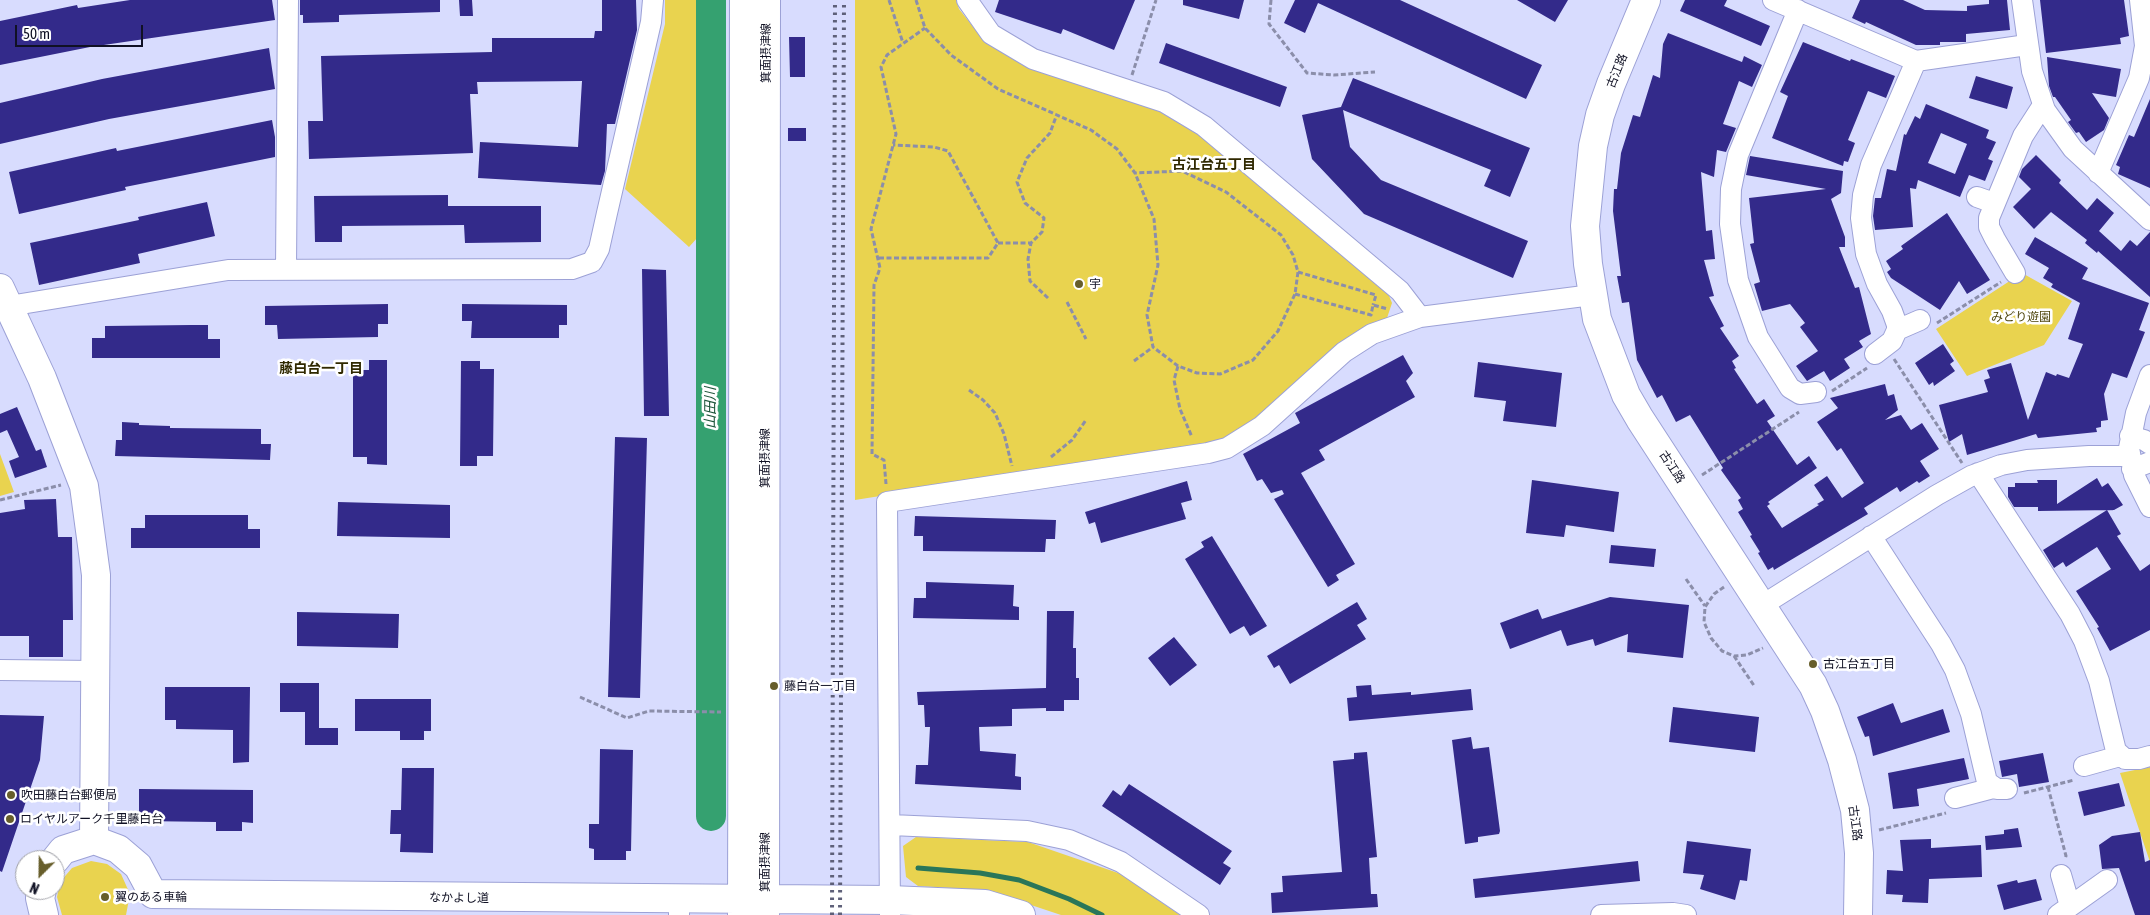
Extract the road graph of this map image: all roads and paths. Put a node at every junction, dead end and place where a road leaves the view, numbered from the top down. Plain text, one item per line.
1 (288, 0) edge
2 (653, 0) edge
3 (744, 0) edge
4 (766, 0) edge
5 (889, 0) edge
6 (916, 0) edge
7 (967, 0) edge
8 (1156, 0) edge
9 (1271, 0) edge
10 (1646, 0) edge
11 (1773, 0) edge
12 (2022, 0) edge
13 (2140, 0) edge
14 (1798, 10) junction
15 (925, 28) junction
16 (903, 43) junction
17 (2027, 45) junction
18 (1916, 61) junction
19 (1374, 72) dead end
20 (1127, 89) junction
21 (2043, 105) junction
22 (1057, 114) junction
23 (893, 145) junction
24 (1136, 173) junction
25 (2098, 173) junction
26 (2150, 220) edge
27 (998, 243) junction
28 (1031, 243) junction
29 (879, 258) junction
30 (286, 270) junction
31 (1298, 272) junction
32 (2015, 273) joint
33 (1295, 294) junction
34 (1592, 295) junction
35 (5, 297) edge
36 (1048, 298) dead end
37 (1068, 302) dead end
38 (1373, 306) junction
39 (1420, 318) junction
40 (1926, 323) joint
41 (1897, 330) junction
42 (1086, 339) dead end
43 (1153, 347) junction
44 (1872, 360) joint
45 (1134, 361) dead end
46 (1178, 366) junction
47 (1900, 368) dead end
48 (2150, 375) edge
49 (969, 390) dead end
50 (1806, 398) junction
51 (1086, 420) dead end
52 (2150, 444) edge
53 (1208, 453) junction
54 (2136, 456) edge
55 (1049, 458) dead end
56 (1974, 474) junction
57 (1697, 478) dead end
58 (1016, 481) junction
59 (69, 483) dead end
60 (0, 500) edge
61 (887, 502) junction
62 (2150, 507) edge
63 (1871, 536) junction
64 (1686, 579) dead end
65 (1729, 583) dead end
66 (1761, 606) junction
67 (1705, 607) junction
68 (1768, 645) dead end
69 (1734, 656) junction
70 (0, 670) edge
71 (95, 671) junction
72 (1755, 686) dead end
73 (580, 697) dead end
74 (729, 712) dead end
75 (2120, 756) junction
76 (2150, 756) edge
77 (2078, 773) joint
78 (2048, 787) junction
79 (2029, 792) dead end
80 (1955, 798) dead end
81 (1938, 815) dead end
82 (891, 825) junction
83 (1880, 829) dead end
84 (94, 840) junction
85 (63, 850) edge
86 (2064, 866) joint
87 (2107, 880) dead end
88 (40, 900) edge
89 (149, 905) edge
90 (679, 907) edge
91 (753, 907) edge
92 (890, 908) edge
93 (2064, 911) edge
94 (44, 915) edge
95 (1021, 915) edge
96 (1199, 915) edge
97 (1601, 915) edge
98 (1686, 915) edge
99 (1858, 915) edge

1 - 30 street
2 - 30 street
3 - 91 street, 箕面摂津線
4 - 91 street, 箕面摂津線
5 - 16 path
6 - 15 path
7 - 20 street
8 - 20 path
9 - 19 path
10 - 34 street, 古江路
11 - 14 street
12 - 17 street
13 - 25 street
14 - 18 street
14 - 50 street
15 - 16 path
15 - 22 path
16 - 23 path
17 - 18 street
17 - 21 street
18 - 41 street
20 - 39 street
21 - 25 street
21 - 32 street
22 - 24 path
22 - 28 path
23 - 27 path
23 - 29 path
24 - 31 path
24 - 43 path
25 - 26 street
27 - 28 path
27 - 29 path
28 - 36 path
29 - 61 path
30 - 35 street
31 - 33 path
31 - 38 path
32 - 40 path
33 - 38 path
33 - 46 path
34 - 39 street
34 - 66 street, 古江路
35 - 71 street
37 - 42 path
38 - 39 path
39 - 53 street
40 - 41 street
41 - 44 street
43 - 45 path
43 - 46 path
44 - 50 path
46 - 53 path
47 - 56 path
48 - 54 street
49 - 58 path
50 - 57 path
51 - 55 path
52 - 54 street
53 - 58 street
54 - 56 street
54 - 62 street
56 - 63 street
56 - 75 street
58 - 61 street
59 - 60 path
61 - 82 street
63 - 66 street
63 - 80 street
64 - 67 path
65 - 67 path
66 - 99 street, 古江路
67 - 69 path
68 - 69 path
69 - 72 path
70 - 71 street
71 - 84 street
73 - 74 path
75 - 76 street
75 - 77 street
77 - 78 path
78 - 79 path
78 - 86 path
81 - 83 path
82 - 92 street
82 - 96 street
84 - 85 street
84 - 89 street
86 - 93 street
87 - 93 street
88 - 94 street
89 - 90 street, なかよし道
90 - 91 street, なかよし道
91 - 92 street, なかよし道
92 - 95 street, なかよし道
97 - 98 street

